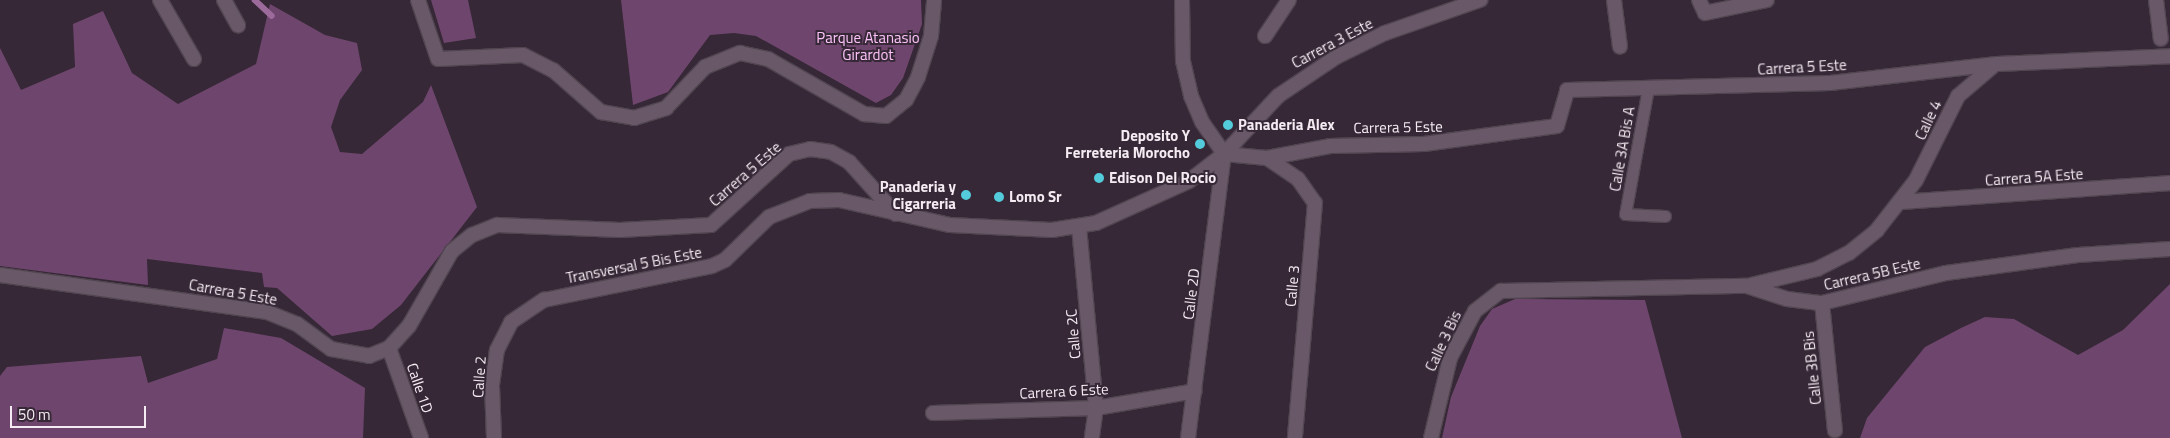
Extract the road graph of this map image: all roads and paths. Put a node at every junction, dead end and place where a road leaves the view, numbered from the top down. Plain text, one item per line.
1 (160, 0) edge
2 (224, 0) edge
3 (418, 0) edge
4 (934, 0) edge
5 (1182, 0) edge
6 (1289, 0) edge
7 (1480, 0) edge
8 (1614, 0) edge
9 (1767, 0) edge
10 (2156, 0) edge
11 (1702, 6) edge
12 (238, 25) dead end
13 (1265, 36) dead end
14 (2161, 38) dead end
15 (1620, 47) dead end
16 (2170, 56) edge
17 (194, 59) dead end
18 (1998, 64) junction
19 (1648, 88) junction
20 (1224, 154) junction
21 (1267, 158) junction
22 (2170, 183) edge
23 (1901, 202) junction
24 (896, 214) junction
25 (1665, 216) dead end
26 (1079, 227) junction
27 (2170, 249) edge
28 (0, 275) edge
29 (1747, 286) junction
30 (1493, 295) joint
31 (1822, 303) junction
32 (511, 322) joint
33 (389, 348) junction
34 (1195, 391) junction
35 (1096, 408) junction
36 (933, 413) dead end
37 (1835, 430) dead end
38 (421, 438) edge
39 (494, 438) edge
40 (1092, 438) edge
41 (1188, 438) edge
42 (1295, 438) edge
43 (1430, 438) edge

1 - 17 street
2 - 12 street
3 - 4 street
5 - 20 street
6 - 13 street
7 - 20 street, Carrera 3 Este
8 - 15 street
9 - 11 street
10 - 14 street
16 - 18 street, Carrera 5 Este
18 - 19 street, Carrera 5 Este
18 - 23 street, Calle 4
19 - 21 street, Carrera 5 Este
19 - 25 lane, Calle 3A Bis A
20 - 21 street, Carrera 5 Este
20 - 26 street
20 - 34 street, Calle 2D
21 - 42 street, Calle 3
22 - 23 street, Carrera 5A Este
23 - 29 street, Calle 4
24 - 26 street
24 - 32 street, Transversal 5 Bis Este
24 - 33 street, Carrera 5 Este
26 - 35 street, Calle 2C
27 - 31 street, Carrera 5B Este
28 - 33 street, Carrera 5 Este
29 - 30 street, Carrera 5B Este
29 - 31 street, Carrera 5B Este
30 - 43 street, Calle 3 Bis
31 - 37 street, Calle 3B Bis
32 - 39 street, Calle 2
33 - 38 street, Calle 1D
34 - 35 street, Carrera 6 Este
34 - 41 street, Calle 2D
35 - 36 street, Carrera 6 Este
35 - 40 street, Calle 2C

